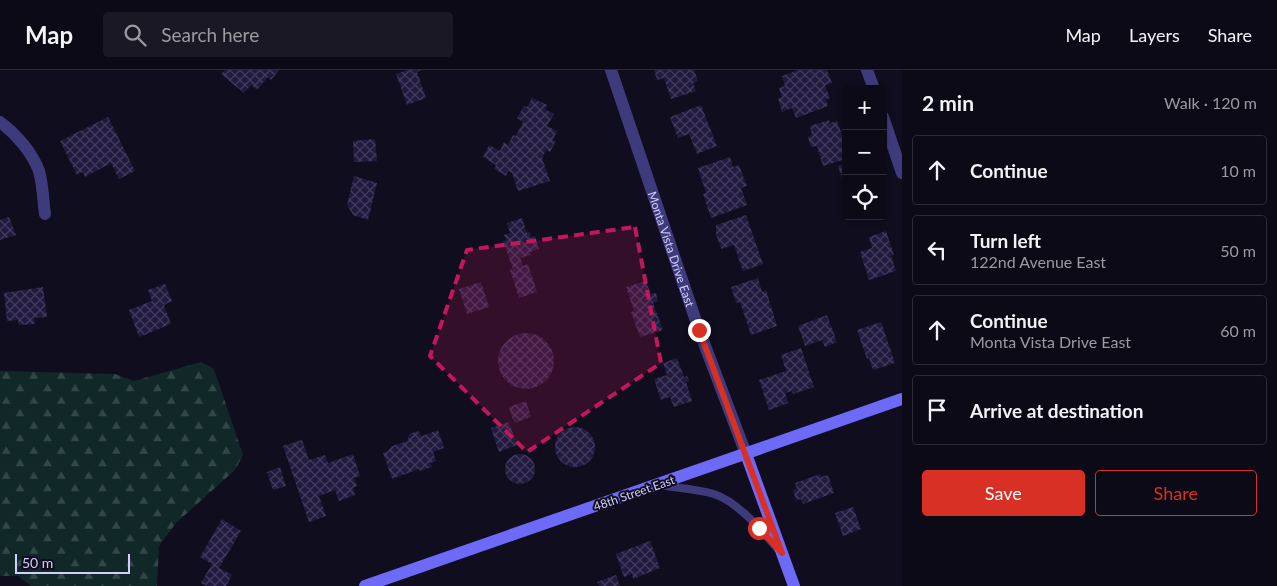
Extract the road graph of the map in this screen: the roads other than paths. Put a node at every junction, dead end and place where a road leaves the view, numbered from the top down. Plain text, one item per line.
1 (611, 70) edge
2 (868, 70) edge
3 (873, 85) edge
4 (0, 122) edge
5 (887, 129) edge
6 (902, 173) edge
7 (45, 214) dead end
8 (902, 399) edge
9 (746, 454) junction
10 (658, 484) junction
11 (782, 553) junction
12 (365, 586) edge
13 (794, 586) edge

1 - 9 street, Monta Vista Drive East
2 - 3 street
4 - 7 street
5 - 6 street
8 - 9 street, 48th Street East
9 - 10 street, 48th Street East
9 - 11 street
10 - 11 lane
10 - 12 street, 48th Street East
11 - 13 street

